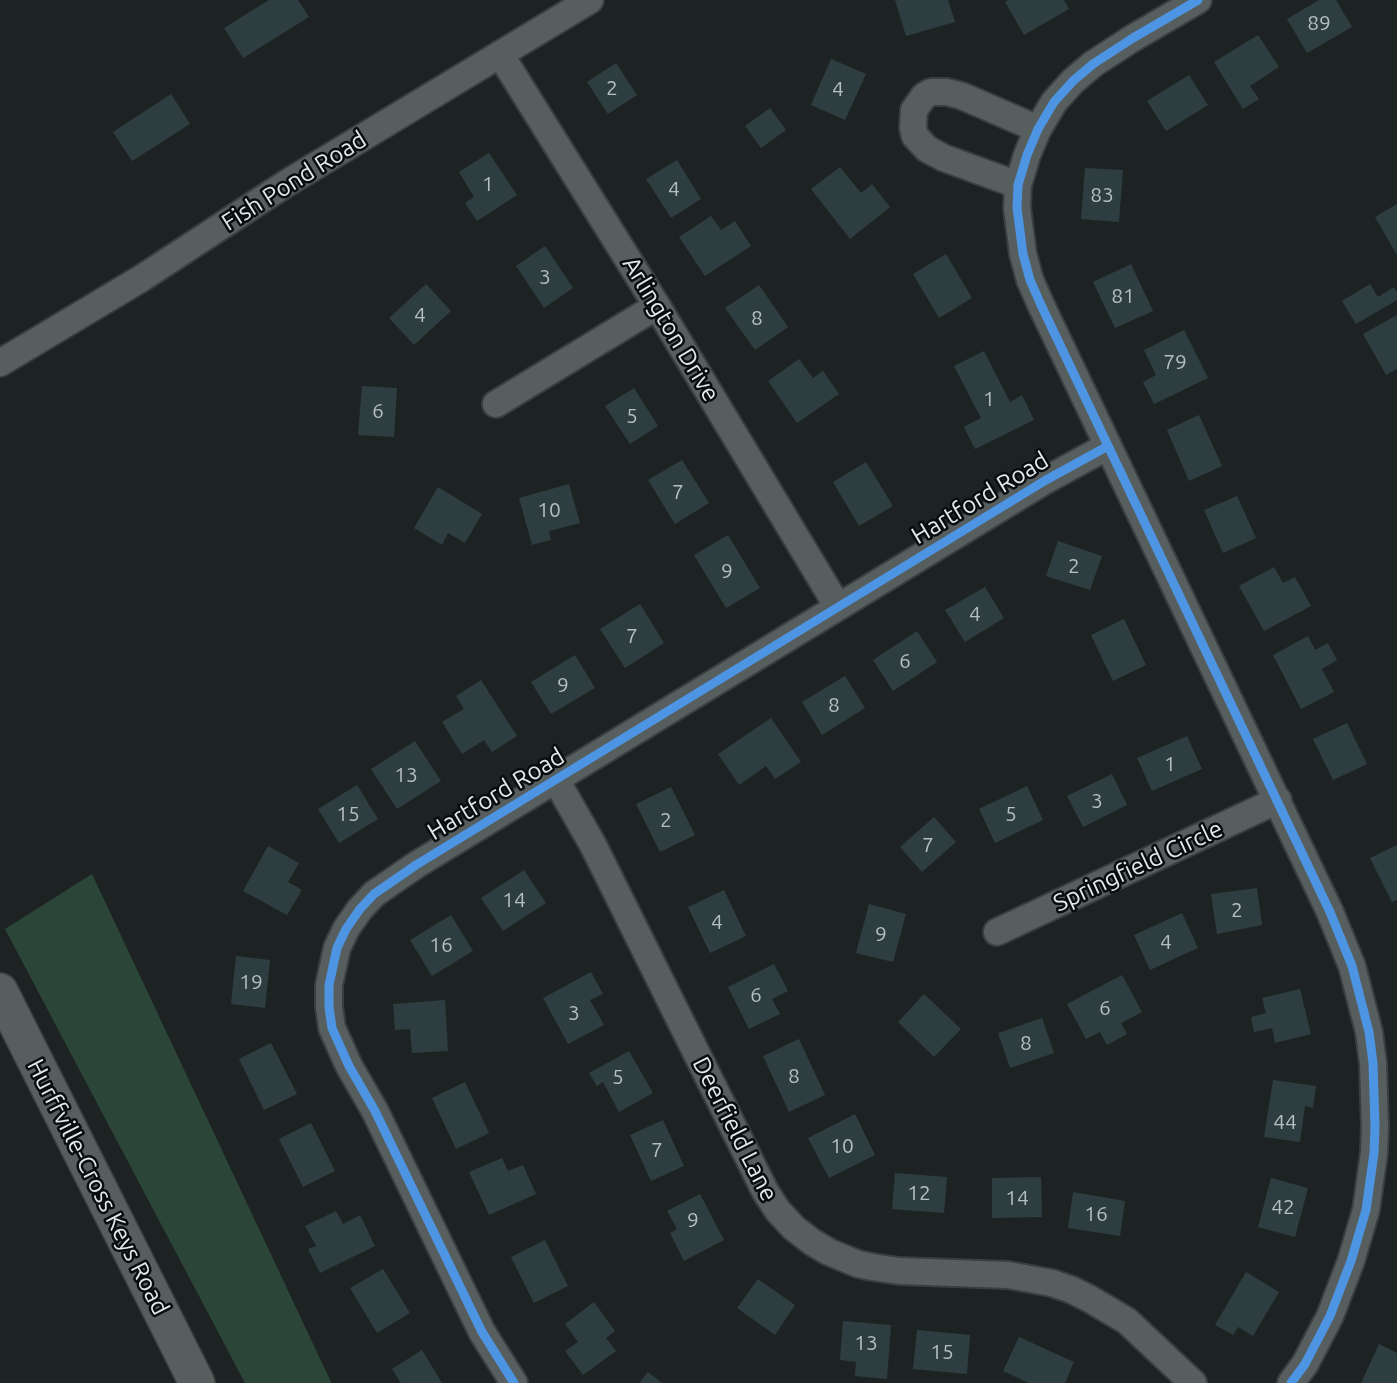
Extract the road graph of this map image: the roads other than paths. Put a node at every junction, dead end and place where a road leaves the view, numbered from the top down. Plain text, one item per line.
1 (590, 0) edge
2 (1198, 0) edge
3 (500, 54) junction
4 (1038, 129) junction
5 (1018, 185) junction
6 (657, 306) junction
7 (0, 363) edge
8 (496, 404) dead end
9 (1108, 446) junction
10 (838, 607) junction
11 (556, 780) junction
12 (1278, 800) junction
13 (998, 932) dead end
14 (0, 991) edge
15 (197, 1383) edge
16 (514, 1383) edge
17 (1193, 1383) edge
18 (1292, 1383) edge

1 - 3 street, Fish Pond Road
2 - 4 street
3 - 6 street, Arlington Drive
3 - 7 street, Fish Pond Road
4 - 5 street
4 - 5 street
5 - 9 street
6 - 8 street
6 - 10 street, Arlington Drive
9 - 10 street, Hartford Road
9 - 12 street
10 - 11 street, Hartford Road
11 - 16 street, Hartford Road
11 - 17 street, Deerfield Lane
12 - 13 street, Springfield Circle
12 - 18 street
14 - 15 main road, Hurffville-Cross Keys Road

